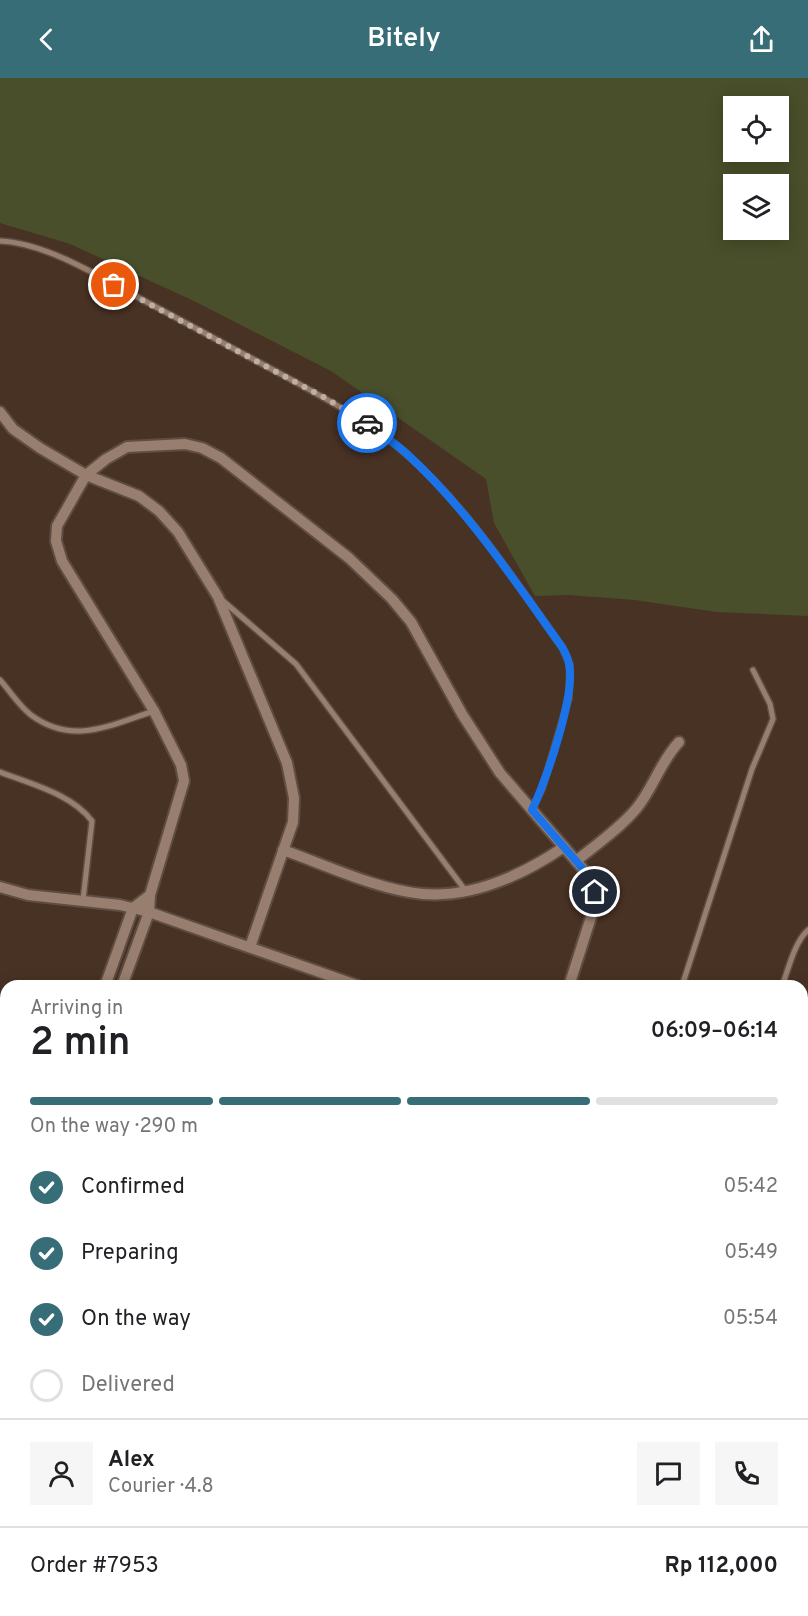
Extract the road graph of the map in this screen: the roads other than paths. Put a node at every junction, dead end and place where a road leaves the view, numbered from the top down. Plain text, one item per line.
1 (0, 242) edge
2 (0, 412) edge
3 (86, 475) junction
4 (218, 597) junction
5 (753, 670) dead end
6 (0, 680) edge
7 (154, 711) junction
8 (679, 742) dead end
9 (0, 772) edge
10 (532, 810) junction
11 (564, 847) junction
12 (283, 850) junction
13 (576, 861) junction
14 (0, 887) edge
15 (465, 891) junction
16 (150, 895) junction
17 (83, 900) junction
18 (133, 908) junction
19 (149, 912) junction
20 (808, 930) edge
21 (250, 947) junction
22 (107, 980) edge
23 (124, 980) edge
24 (342, 980) edge
25 (571, 980) edge
26 (684, 980) edge
27 (784, 980) edge

1 - 10 lane
2 - 3 street
3 - 4 street
3 - 7 street
3 - 10 street
4 - 12 street
4 - 15 lane
5 - 26 lane
6 - 7 lane
7 - 16 street
8 - 13 street
9 - 17 lane
10 - 11 street
11 - 13 street
11 - 15 street
12 - 15 street
12 - 21 street
13 - 25 street
14 - 17 street
16 - 18 street
16 - 19 street
17 - 18 street
18 - 19 street
18 - 22 street
19 - 21 street
19 - 23 street
20 - 27 lane
21 - 24 street

